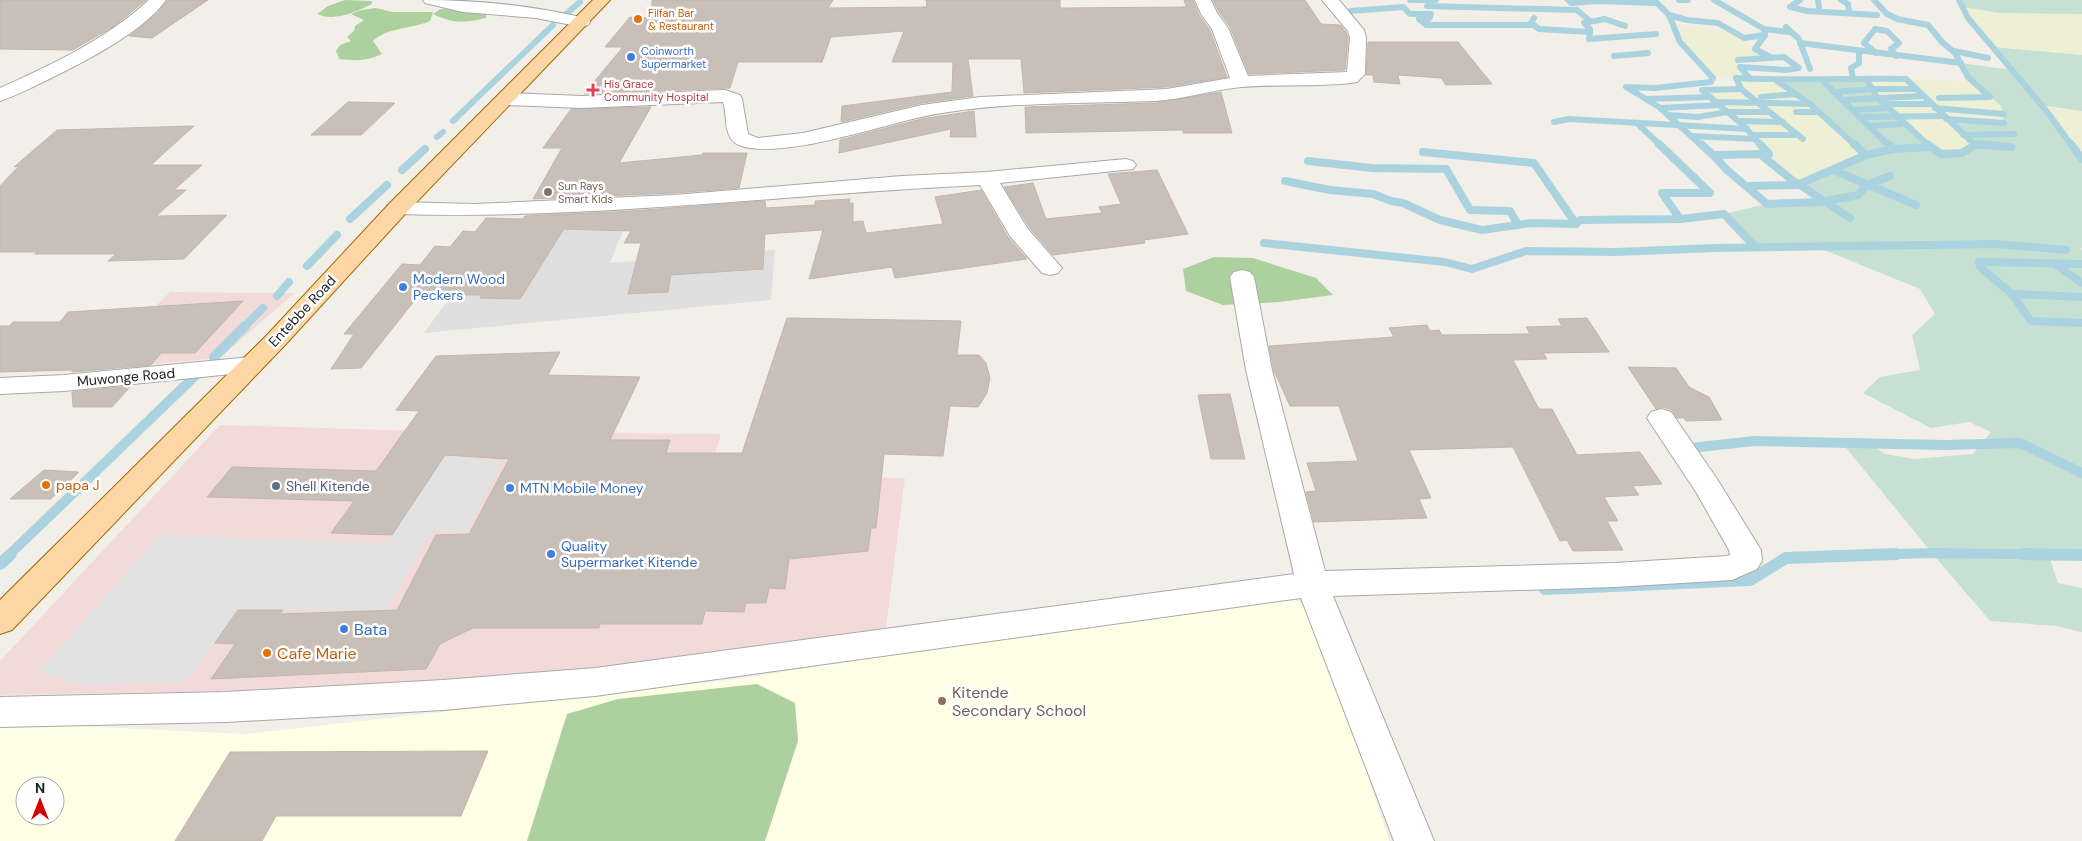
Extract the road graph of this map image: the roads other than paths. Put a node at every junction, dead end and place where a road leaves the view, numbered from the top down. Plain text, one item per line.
1 (158, 0) edge
2 (431, 0) edge
3 (602, 0) edge
4 (1203, 0) edge
5 (1330, 0) edge
6 (582, 22) junction
7 (1242, 82) junction
8 (0, 96) edge
9 (507, 99) junction
10 (1126, 165) dead end
11 (987, 178) junction
12 (398, 208) junction
13 (1050, 268) dead end
14 (1242, 277) dead end
15 (251, 365) junction
16 (0, 386) edge
17 (1661, 418) dead end
18 (1312, 584) junction
19 (0, 620) edge
20 (0, 712) edge
21 (1414, 841) edge

1 - 8 street
2 - 6 street
3 - 6 main road, Entebbe Road
4 - 7 street
5 - 7 street
6 - 9 main road, Entebbe Road
7 - 9 street
9 - 12 main road, Entebbe Road
10 - 11 street
11 - 12 street
11 - 13 street
12 - 15 main road, Entebbe Road
14 - 18 street
15 - 16 street, Muwonge Road
15 - 19 main road, Entebbe Road
17 - 18 street
18 - 20 street
18 - 21 street

